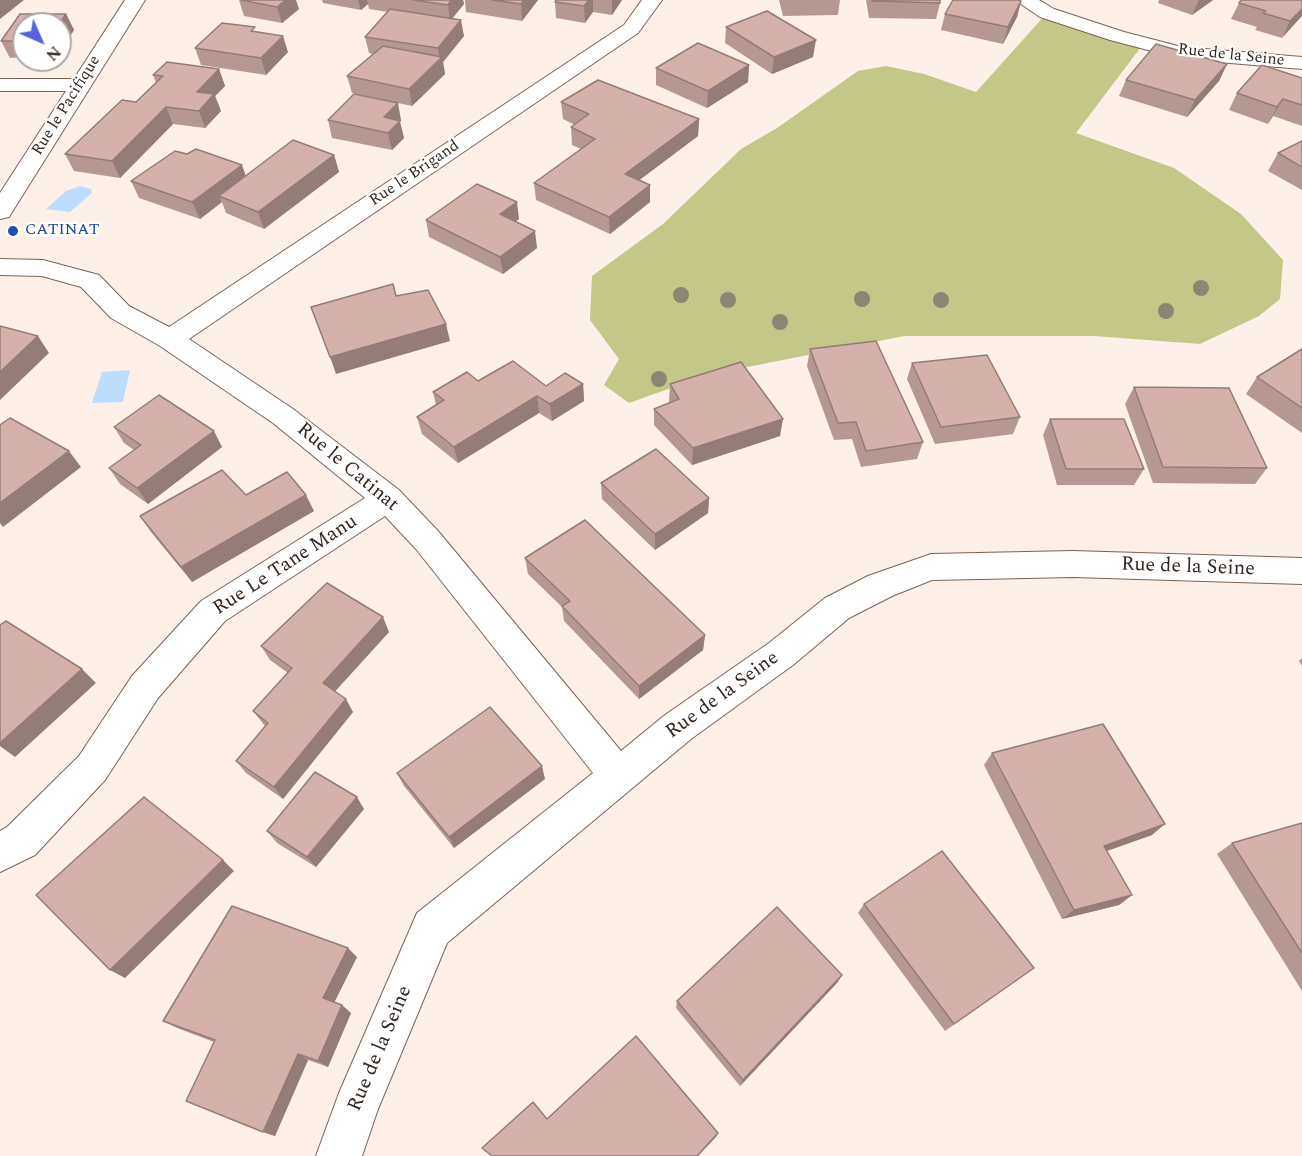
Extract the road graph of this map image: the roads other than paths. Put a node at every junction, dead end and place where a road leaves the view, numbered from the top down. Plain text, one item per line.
1 (135, 0) edge
2 (652, 0) edge
3 (1025, 0) edge
4 (1302, 63) edge
5 (0, 85) edge
6 (79, 86) junction
7 (0, 212) edge
8 (0, 267) edge
9 (170, 339) junction
10 (388, 499) junction
11 (1302, 571) edge
12 (617, 775) junction
13 (0, 853) edge
14 (339, 1156) edge

1 - 6 street, Rue le Pacifique
2 - 9 street, Rue le Brigand
3 - 4 street, Rue de la Seine
5 - 6 street
6 - 7 street, Rue le Pacifique
8 - 9 street, Rue le Catinat
9 - 10 street, Rue le Catinat
10 - 12 street, Rue le Catinat
10 - 13 street, Rue Le Tane Manu
11 - 12 street, Rue de la Seine
12 - 14 street, Rue de la Seine

